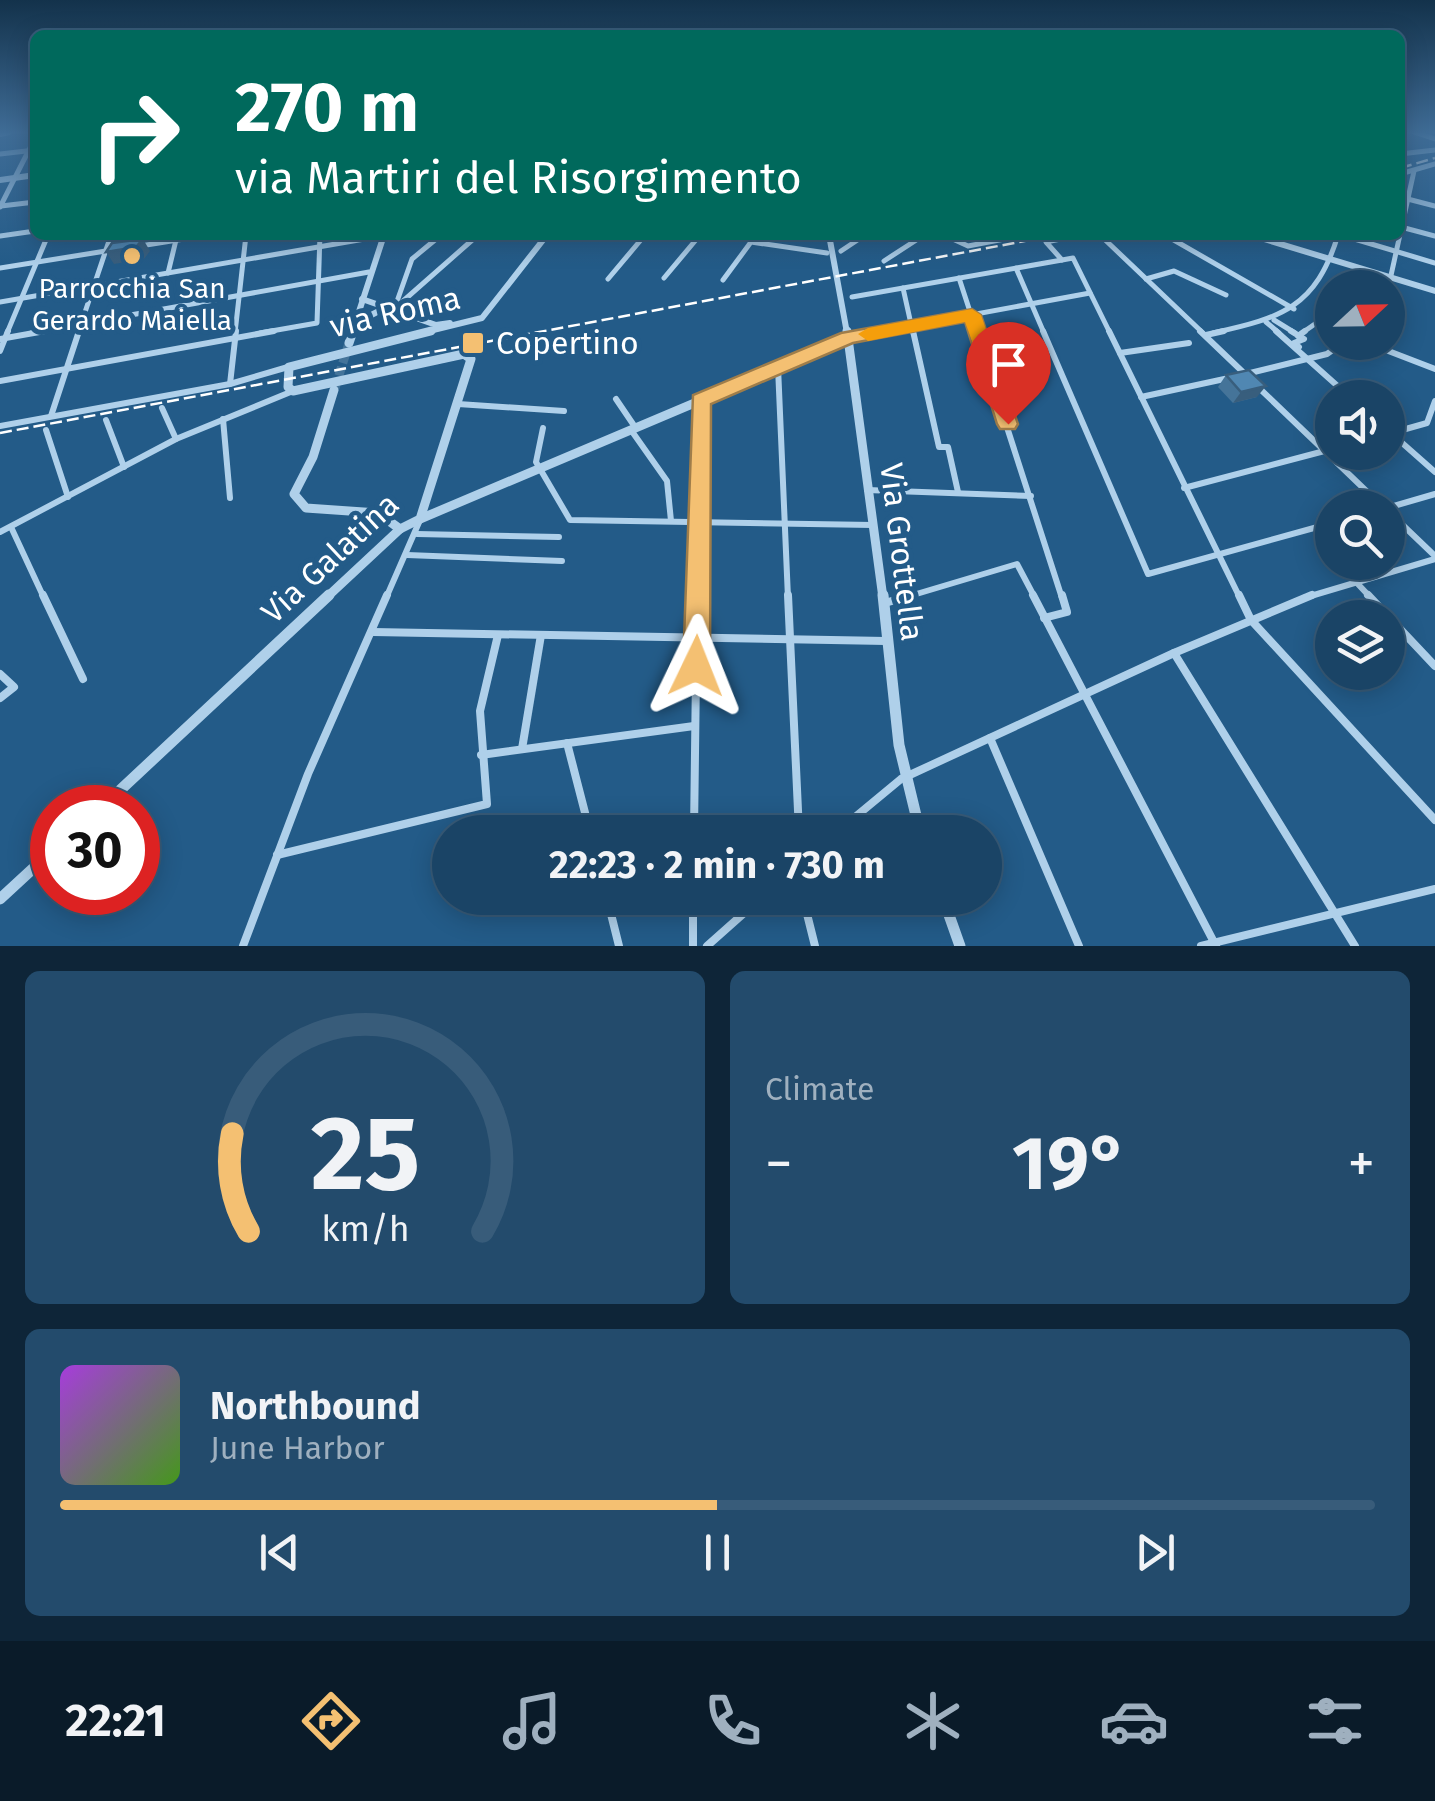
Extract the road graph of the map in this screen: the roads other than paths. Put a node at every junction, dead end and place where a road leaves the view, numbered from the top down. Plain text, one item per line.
1 (27, 176) edge
2 (1413, 176) edge
3 (15, 178) junction
4 (0, 180) edge
5 (1405, 199) edge
6 (1409, 200) junction
7 (30, 203) edge
8 (1435, 206) edge
9 (0, 207) edge
10 (1405, 215) edge
11 (1405, 228) edge
12 (30, 231) edge
13 (0, 236) edge
14 (1435, 236) edge
15 (46, 240) edge
16 (109, 240) edge
17 (176, 240) joint
18 (245, 240) edge
19 (320, 240) edge
20 (365, 240) edge
21 (381, 240) edge
22 (435, 240) edge
23 (472, 240) edge
24 (543, 240) edge
25 (641, 240) edge
26 (696, 240) edge
27 (753, 240) edge
28 (763, 240) edge
29 (831, 240) edge
30 (857, 240) edge
31 (917, 240) edge
32 (955, 240) edge
33 (1000, 240) edge
34 (1056, 240) edge
35 (1105, 240) edge
36 (1174, 240) edge
37 (1284, 240) edge
38 (1338, 240) edge
39 (1357, 240) edge
40 (1400, 240) edge
41 (320, 250) junction
42 (106, 251) junction
43 (840, 251) dead end
44 (1399, 252) junction
45 (827, 254) dead end
46 (1062, 260) junction
47 (1332, 260) junction
48 (37, 262) junction
49 (242, 262) junction
50 (884, 262) dead end
51 (1435, 262) edge
52 (0, 268) edge
53 (1016, 268) junction
54 (1359, 268) joint
55 (1366, 270) edge
56 (1394, 270) edge
57 (369, 272) junction
58 (168, 274) junction
59 (664, 278) dead end
60 (959, 278) junction
61 (608, 279) dead end
62 (1146, 279) junction
63 (724, 280) dead end
64 (318, 282) junction
65 (1405, 282) edge
66 (401, 284) junction
67 (94, 286) junction
68 (421, 286) junction
69 (903, 288) junction
70 (1435, 291) edge
71 (1090, 293) junction
72 (1226, 294) dead end
73 (238, 296) junction
74 (852, 297) dead end
75 (21, 298) junction
76 (362, 298) junction
77 (0, 302) edge
78 (1032, 304) junction
79 (381, 308) junction
80 (394, 309) junction
81 (1294, 309) junction
82 (358, 310) junction
83 (972, 315) junction
84 (1269, 320) junction
85 (418, 322) junction
86 (354, 324) junction
87 (1315, 324) edge
88 (82, 325) junction
89 (912, 326) junction
90 (434, 328) junction
91 (1204, 335) junction
92 (414, 336) junction
93 (1298, 336) junction
94 (234, 338) junction
95 (848, 338) junction
96 (3, 339) edge
97 (349, 343) tunnel mouth
98 (1189, 343) dead end
99 (0, 351) edge
100 (1120, 353) junction
101 (1315, 356) edge
102 (1405, 357) edge
103 (1310, 358) junction
104 (289, 367) junction
105 (778, 368) junction
106 (1435, 369) edge
107 (67, 370) junction
108 (1244, 374) junction
109 (1333, 380) edge
110 (0, 382) edge
111 (230, 384) junction
112 (334, 390) tunnel mouth
113 (293, 391) junction
114 (1141, 397) junction
115 (616, 399) dead end
116 (700, 400) junction
117 (1435, 401) edge
118 (458, 404) junction
119 (162, 408) dead end
120 (564, 411) dead end
121 (51, 416) junction
122 (224, 419) junction
123 (106, 420) dead end
124 (0, 426) edge
125 (544, 428) dead end
126 (632, 428) junction
127 (1405, 429) edge
128 (46, 430) dead end
129 (1315, 437) edge
130 (176, 440) junction
131 (1405, 446) edge
132 (1315, 454) edge
133 (124, 468) junction
134 (539, 468) junction
135 (1348, 470) edge
136 (1435, 472) edge
137 (1184, 488) junction
138 (867, 490) junction
139 (1368, 490) edge
140 (958, 492) junction
141 (1435, 494) edge
142 (1031, 496) junction
143 (68, 498) junction
144 (230, 498) dead end
145 (1405, 503) edge
146 (420, 519) junction
147 (700, 521) junction
148 (672, 522) junction
149 (786, 523) junction
150 (873, 525) junction
151 (11, 527) junction
152 (1315, 528) edge
153 (1405, 528) edge
154 (400, 529) junction
155 (0, 532) edge
156 (417, 534) junction
157 (559, 537) dead end
158 (1217, 554) junction
159 (407, 556) junction
160 (1435, 558) edge
161 (562, 562) dead end
162 (1356, 582) junction
163 (884, 604) junction
164 (1044, 618) junction
165 (1252, 620) junction
166 (373, 632) junction
167 (498, 635) junction
168 (541, 635) junction
169 (698, 636) junction
170 (789, 638) junction
171 (886, 641) junction
172 (1174, 653) junction
173 (1435, 666) edge
174 (0, 674) edge
175 (83, 679) dead end
176 (1084, 695) junction
177 (0, 698) edge
178 (694, 726) junction
179 (990, 738) junction
180 (567, 743) junction
181 (522, 749) junction
182 (481, 755) junction
183 (901, 779) junction
184 (126, 785) edge
185 (586, 815) edge
186 (694, 815) edge
187 (798, 815) edge
188 (857, 815) edge
189 (914, 815) edge
190 (1435, 820) edge
191 (275, 856) junction
192 (30, 871) edge
193 (1435, 888) edge
194 (0, 899) edge
195 (1334, 913) junction
196 (611, 915) edge
197 (693, 915) edge
198 (742, 915) edge
199 (807, 915) edge
200 (949, 915) edge
201 (1215, 944) edge
202 (243, 946) edge
203 (619, 946) edge
204 (692, 946) edge
205 (707, 946) edge
206 (815, 946) edge
207 (960, 946) edge
208 (1079, 946) edge
209 (1201, 946) edge
210 (1355, 946) edge

1 - 3 street
2 - 6 street
3 - 4 street
3 - 9 street
5 - 6 street
6 - 8 street
6 - 10 street
7 - 9 street
11 - 14 street
12 - 13 street
15 - 48 street
16 - 42 street
17 - 42 street
17 - 58 street
18 - 49 street
19 - 41 street
20 - 41 street
21 - 57 street
22 - 66 street
23 - 68 street
24 - 90 street, via Roma
25 - 61 street
26 - 59 street
27 - 63 street
28 - 45 street
29 - 95 street, Via Grottella
30 - 43 street
31 - 50 street
32 - 33 street
34 - 46 street
35 - 62 street
36 - 81 street
37 - 47 street
38 - 47 street
39 - 44 street
40 - 44 street
41 - 49 street
41 - 64 street
42 - 48 street
42 - 67 street
44 - 51 street
44 - 56 street
46 - 53 street
46 - 71 street
47 - 54 street
47 - 81 street
48 - 52 street
48 - 75 street
49 - 58 street
49 - 73 street
53 - 60 street
53 - 78 street
54 - 55 street
57 - 64 street
57 - 76 street
58 - 67 street
60 - 69 street
60 - 83 street
62 - 72 street
62 - 91 street
64 - 73 street
64 - 94 street
65 - 70 street
66 - 68 street
66 - 80 street
67 - 75 street
67 - 88 street
68 - 80 street
69 - 74 street
69 - 89 street
71 - 78 street
71 - 100 street
73 - 88 street
73 - 94 street
75 - 77 street
75 - 96 street
76 - 79 street
76 - 82 street
78 - 83 street
78 - 158 street
79 - 80 street
79 - 82 street
79 - 86 street
80 - 85 street
81 - 84 street
82 - 86 street
83 - 89 street
83 - 142 street
84 - 91 street
84 - 93 street
84 - 103 street
85 - 90 street
85 - 92 street
86 - 97 street
87 - 93 street
88 - 96 street
88 - 107 street
89 - 95 street
89 - 140 street
90 - 92 street, via Roma
91 - 108 street
92 - 104 street, via Roma
93 - 103 street
94 - 107 street
94 - 111 street
95 - 105 street
95 - 138 street, Via Grottella
96 - 99 street
98 - 100 street
100 - 114 street
101 - 103 street
102 - 106 street
103 - 108 street
103 - 109 street
104 - 111 street
104 - 113 street
105 - 116 street
105 - 149 street
107 - 110 street
107 - 121 street
108 - 114 street
108 - 129 street
111 - 121 street
112 - 154 street
113 - 118 street, Via Galatina
113 - 122 street
114 - 137 street
115 - 126 street
116 - 126 street
116 - 147 street
117 - 127 street
118 - 120 street
118 - 146 street, Via Galatina
119 - 130 street
121 - 124 street
122 - 130 street
122 - 144 street
123 - 133 street
125 - 134 street
126 - 134 street
126 - 148 street
128 - 143 street
130 - 133 street
131 - 136 street
132 - 137 street
133 - 143 street
134 - 146 street
134 - 148 street
135 - 139 street
137 - 158 street
138 - 140 street
138 - 150 street, Via Grottella
140 - 142 street
141 - 145 street
142 - 164 street
143 - 151 street
146 - 154 street, Via Galatina
146 - 156 street
147 - 148 street
147 - 149 street
147 - 169 street
149 - 150 street
149 - 170 street
150 - 163 street, Via Grottella
151 - 155 street
151 - 175 street
152 - 158 street
153 - 160 street
154 - 184 street, Via Galatina
156 - 157 street
156 - 159 street
158 - 165 street
159 - 161 street
159 - 166 street
160 - 162 street
162 - 165 street
162 - 173 street
163 - 164 street
163 - 171 street, Via Grottella
164 - 176 street
165 - 172 street
165 - 190 street
166 - 167 street
166 - 191 street
167 - 168 street
167 - 182 street
168 - 169 street
168 - 181 street
169 - 170 street
169 - 178 street
170 - 171 street
170 - 187 street
171 - 183 street, Via Grottella
172 - 176 street
172 - 195 street
174 - 177 street
176 - 179 street
176 - 201 street
178 - 180 street
178 - 186 street
179 - 183 street
179 - 208 street
180 - 181 street
180 - 185 street
181 - 182 street
182 - 191 street
183 - 188 street
183 - 189 street, Via Grottella
191 - 202 street
192 - 194 street
193 - 195 street
195 - 201 street
195 - 210 street
196 - 203 street
197 - 204 street
198 - 205 street
199 - 206 street
200 - 207 street
201 - 209 street

